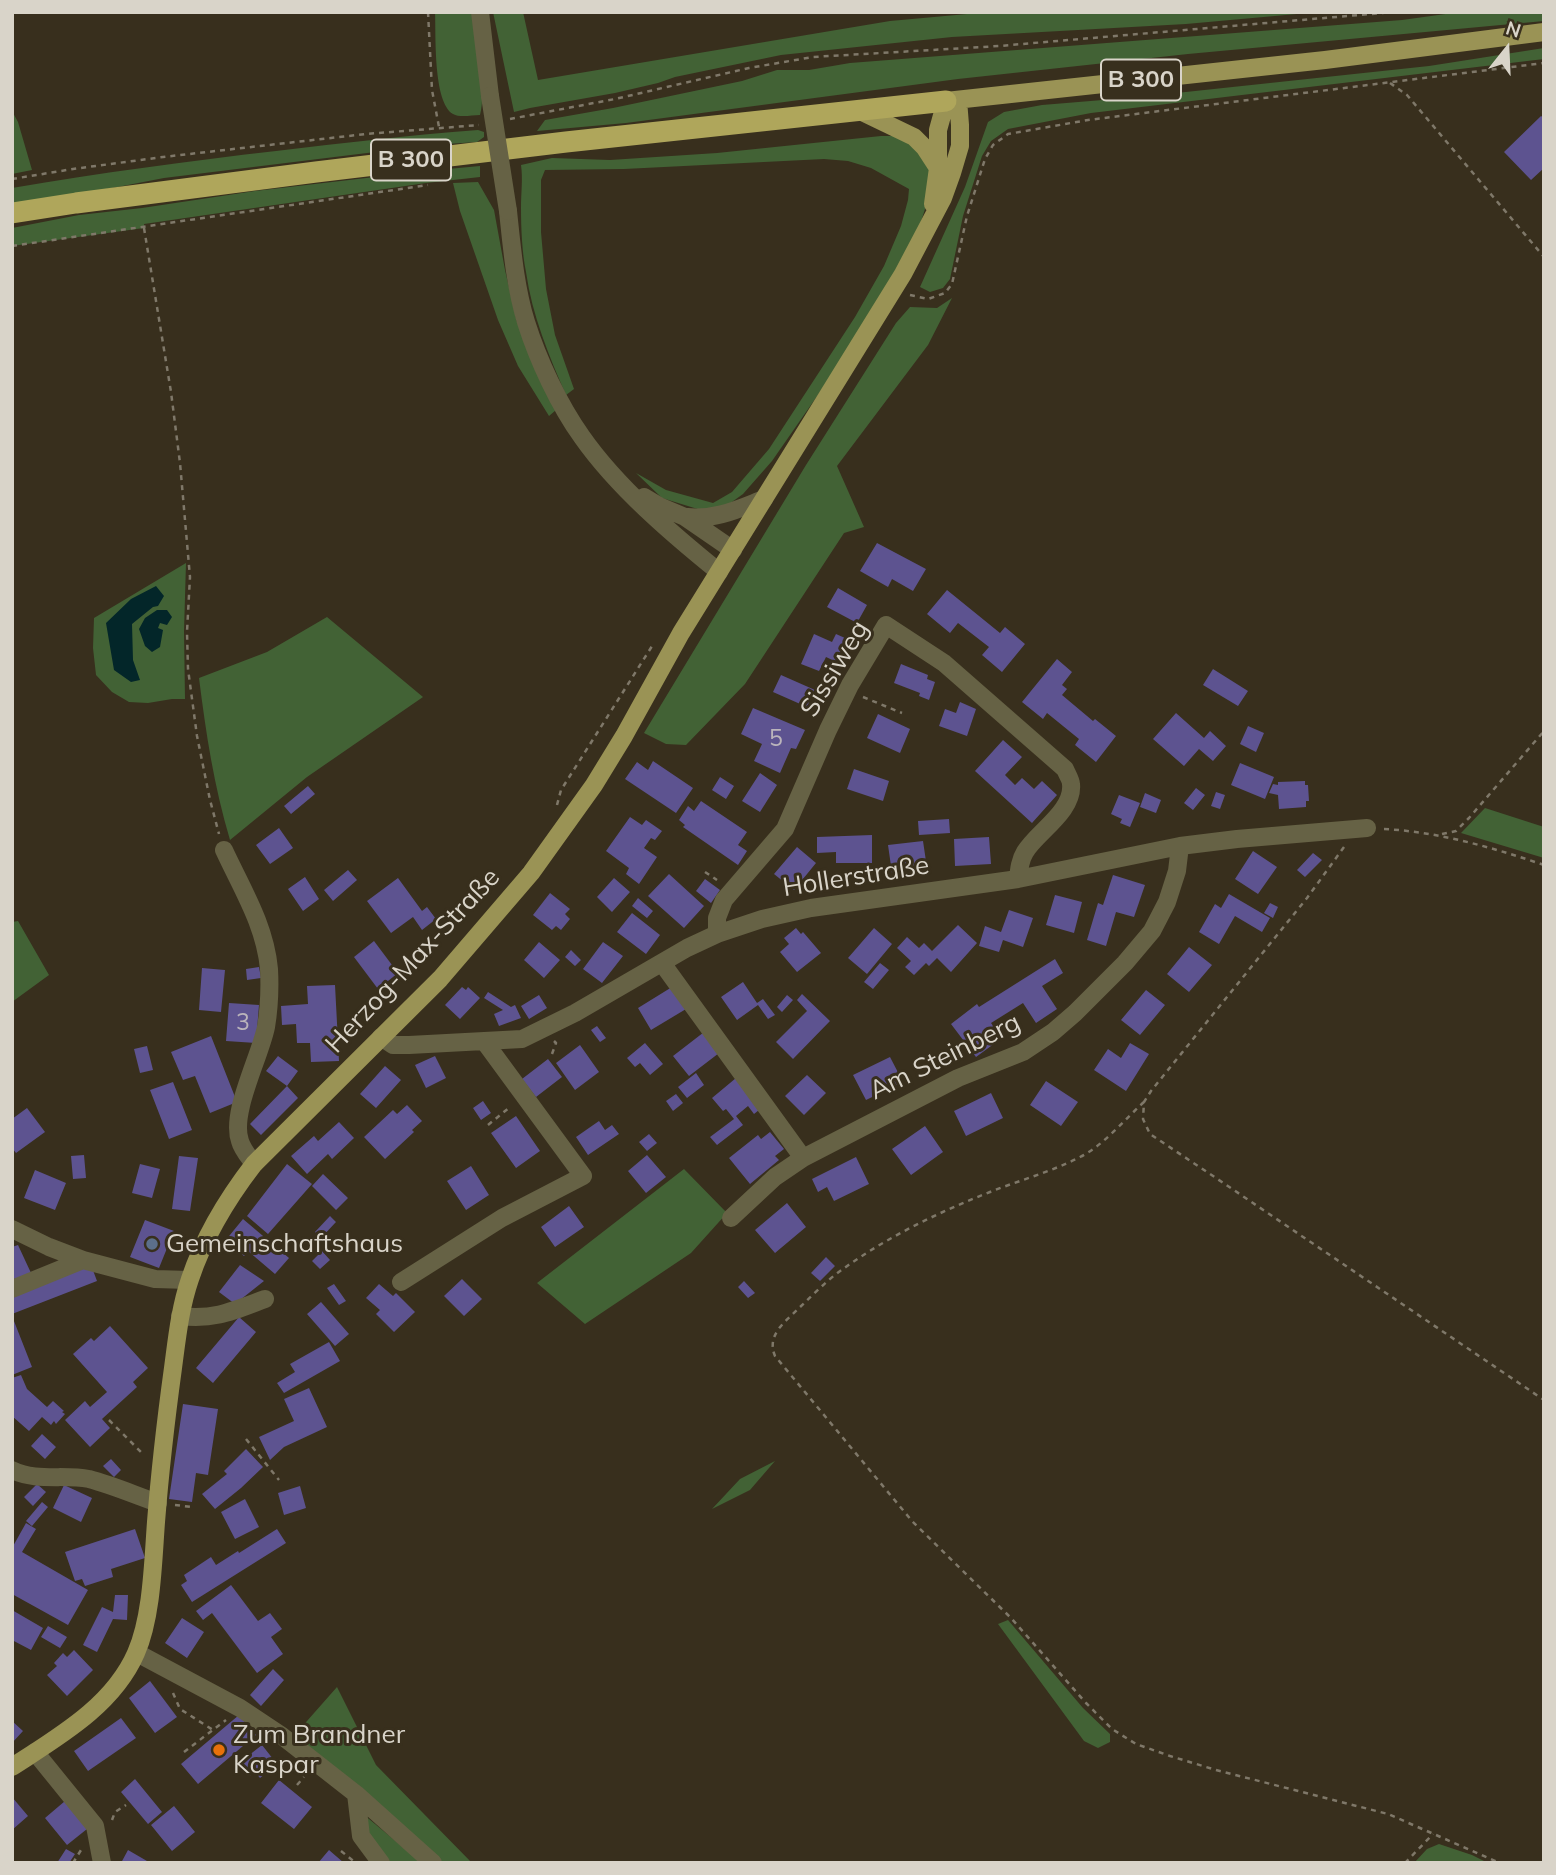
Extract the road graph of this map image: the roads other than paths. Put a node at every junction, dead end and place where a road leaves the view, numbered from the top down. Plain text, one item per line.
1 (480, 12) edge
2 (1544, 32) edge
3 (952, 101) junction
4 (862, 112) junction
5 (938, 168) junction
6 (12, 213) edge
7 (928, 228) junction
8 (623, 484) junction
9 (764, 499) junction
10 (685, 516) junction
11 (733, 550) junction
12 (719, 572) junction
13 (1367, 828) road end
14 (1180, 846) junction
15 (224, 850) road end
16 (1018, 879) junction
17 (717, 934) junction
18 (662, 963) junction
19 (382, 1037) junction
20 (484, 1041) junction
21 (803, 1157) junction
22 (254, 1164) junction
23 (731, 1218) dead end
24 (12, 1229) edge
25 (83, 1260) junction
26 (189, 1280) junction
27 (401, 1282) dead end
28 (12, 1289) edge
29 (265, 1299) dead end
30 (180, 1316) junction
31 (12, 1470) edge
32 (158, 1503) junction
33 (136, 1653) junction
34 (35, 1752) junction
35 (12, 1767) edge
36 (356, 1794) junction
37 (102, 1863) edge
38 (381, 1863) edge
39 (433, 1863) edge

1 - 8 street, bridge
2 - 3 main road, B 300
3 - 4 highway, B 300
3 - 5 main road
3 - 7 main road
4 - 5 main road
4 - 6 highway, B 300
5 - 7 main road
7 - 9 main road, Herzog-Max-Straße
8 - 10 street
8 - 12 street
9 - 10 street
9 - 11 main road, Herzog-Max-Straße
10 - 11 street
11 - 12 main road, Herzog-Max-Straße
12 - 19 main road, Herzog-Max-Straße
13 - 14 street, Hollerstraße
14 - 16 street, Hollerstraße
14 - 21 street, Am Steinberg
15 - 22 street
16 - 17 street, Hollerstraße
16 - 17 street, Sissiweg
17 - 18 street, Hollerstraße
18 - 20 street, Hollerstraße
18 - 21 street
19 - 20 street, Hollerstraße
19 - 22 main road, Herzog-Max-Straße
20 - 27 street
21 - 23 street, Am Steinberg
22 - 26 main road, Herzog-Max-Straße
24 - 25 street
25 - 26 street
25 - 28 street
26 - 30 main road, Herzog-Max-Straße
29 - 30 street
30 - 32 main road, Herzog-Max-Straße
31 - 32 street
32 - 33 main road, Herzog-Max-Straße
33 - 34 main road, Herzog-Max-Straße
33 - 36 street
34 - 35 main road, Herzog-Max-Straße
34 - 37 street
36 - 38 street
36 - 39 street

